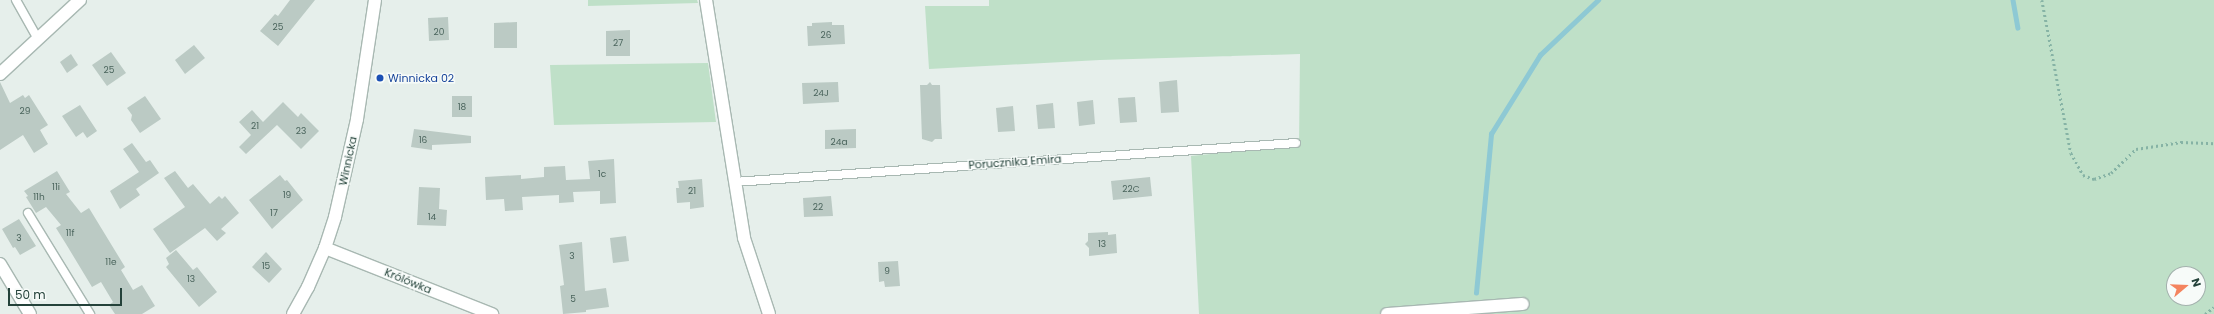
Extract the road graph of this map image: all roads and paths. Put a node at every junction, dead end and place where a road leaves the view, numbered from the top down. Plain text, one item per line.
1 (16, 0) edge
2 (80, 0) edge
3 (375, 0) edge
4 (706, 0) edge
5 (2042, 0) edge
6 (38, 39) junction
7 (0, 74) edge
8 (1296, 143) dead end
9 (2214, 143) edge
10 (734, 182) junction
11 (28, 213) dead end
12 (325, 248) junction
13 (0, 264) edge
14 (1523, 304) dead end
15 (2214, 307) edge
16 (30, 314) edge
17 (90, 314) edge
18 (293, 314) edge
19 (492, 314) edge
20 (769, 314) edge
21 (1387, 314) edge
22 (2205, 314) edge

1 - 6 lane
2 - 6 street
3 - 12 street, Winnicka
4 - 10 street
5 - 9 path
6 - 7 street
8 - 10 lane, Porucznika Emira
10 - 20 street
11 - 17 lane
12 - 18 street, Winnicka
12 - 19 street, Królówka
13 - 16 street
14 - 21 street
15 - 22 path

